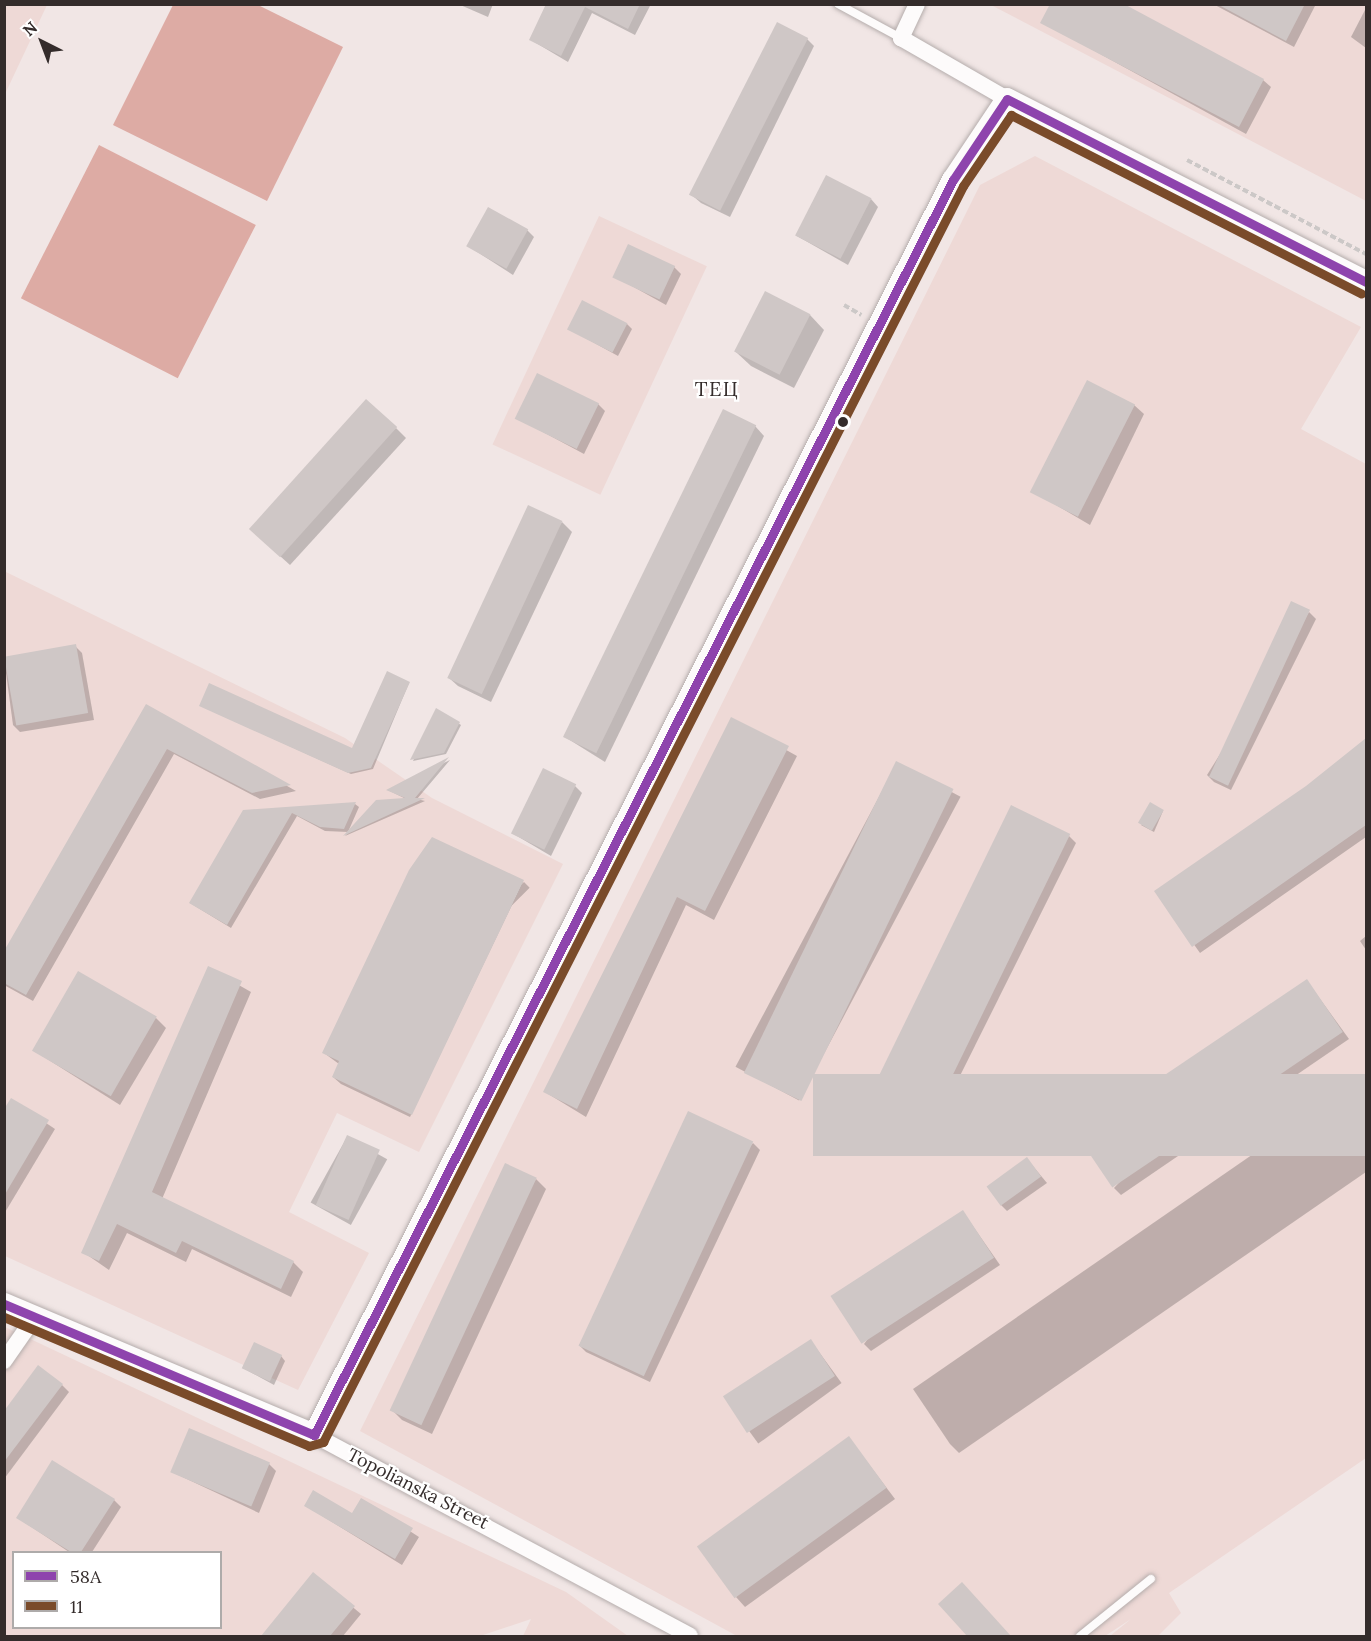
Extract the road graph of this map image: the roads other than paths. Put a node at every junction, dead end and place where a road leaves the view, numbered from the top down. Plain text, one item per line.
1 (838, 4) edge
2 (917, 4) edge
3 (901, 38) junction
4 (1007, 99) junction
5 (1366, 282) edge
6 (4, 1304) edge
7 (34, 1318) junction
8 (4, 1361) edge
9 (314, 1435) junction
10 (1151, 1579) dead end
11 (690, 1636) edge
12 (1080, 1636) edge

1 - 3 lane
2 - 3 street
3 - 4 street
4 - 5 street
4 - 9 street
6 - 7 street, Topolianska Street
7 - 8 street
7 - 9 street, Topolianska Street
9 - 11 street, Topolianska Street
10 - 12 lane

